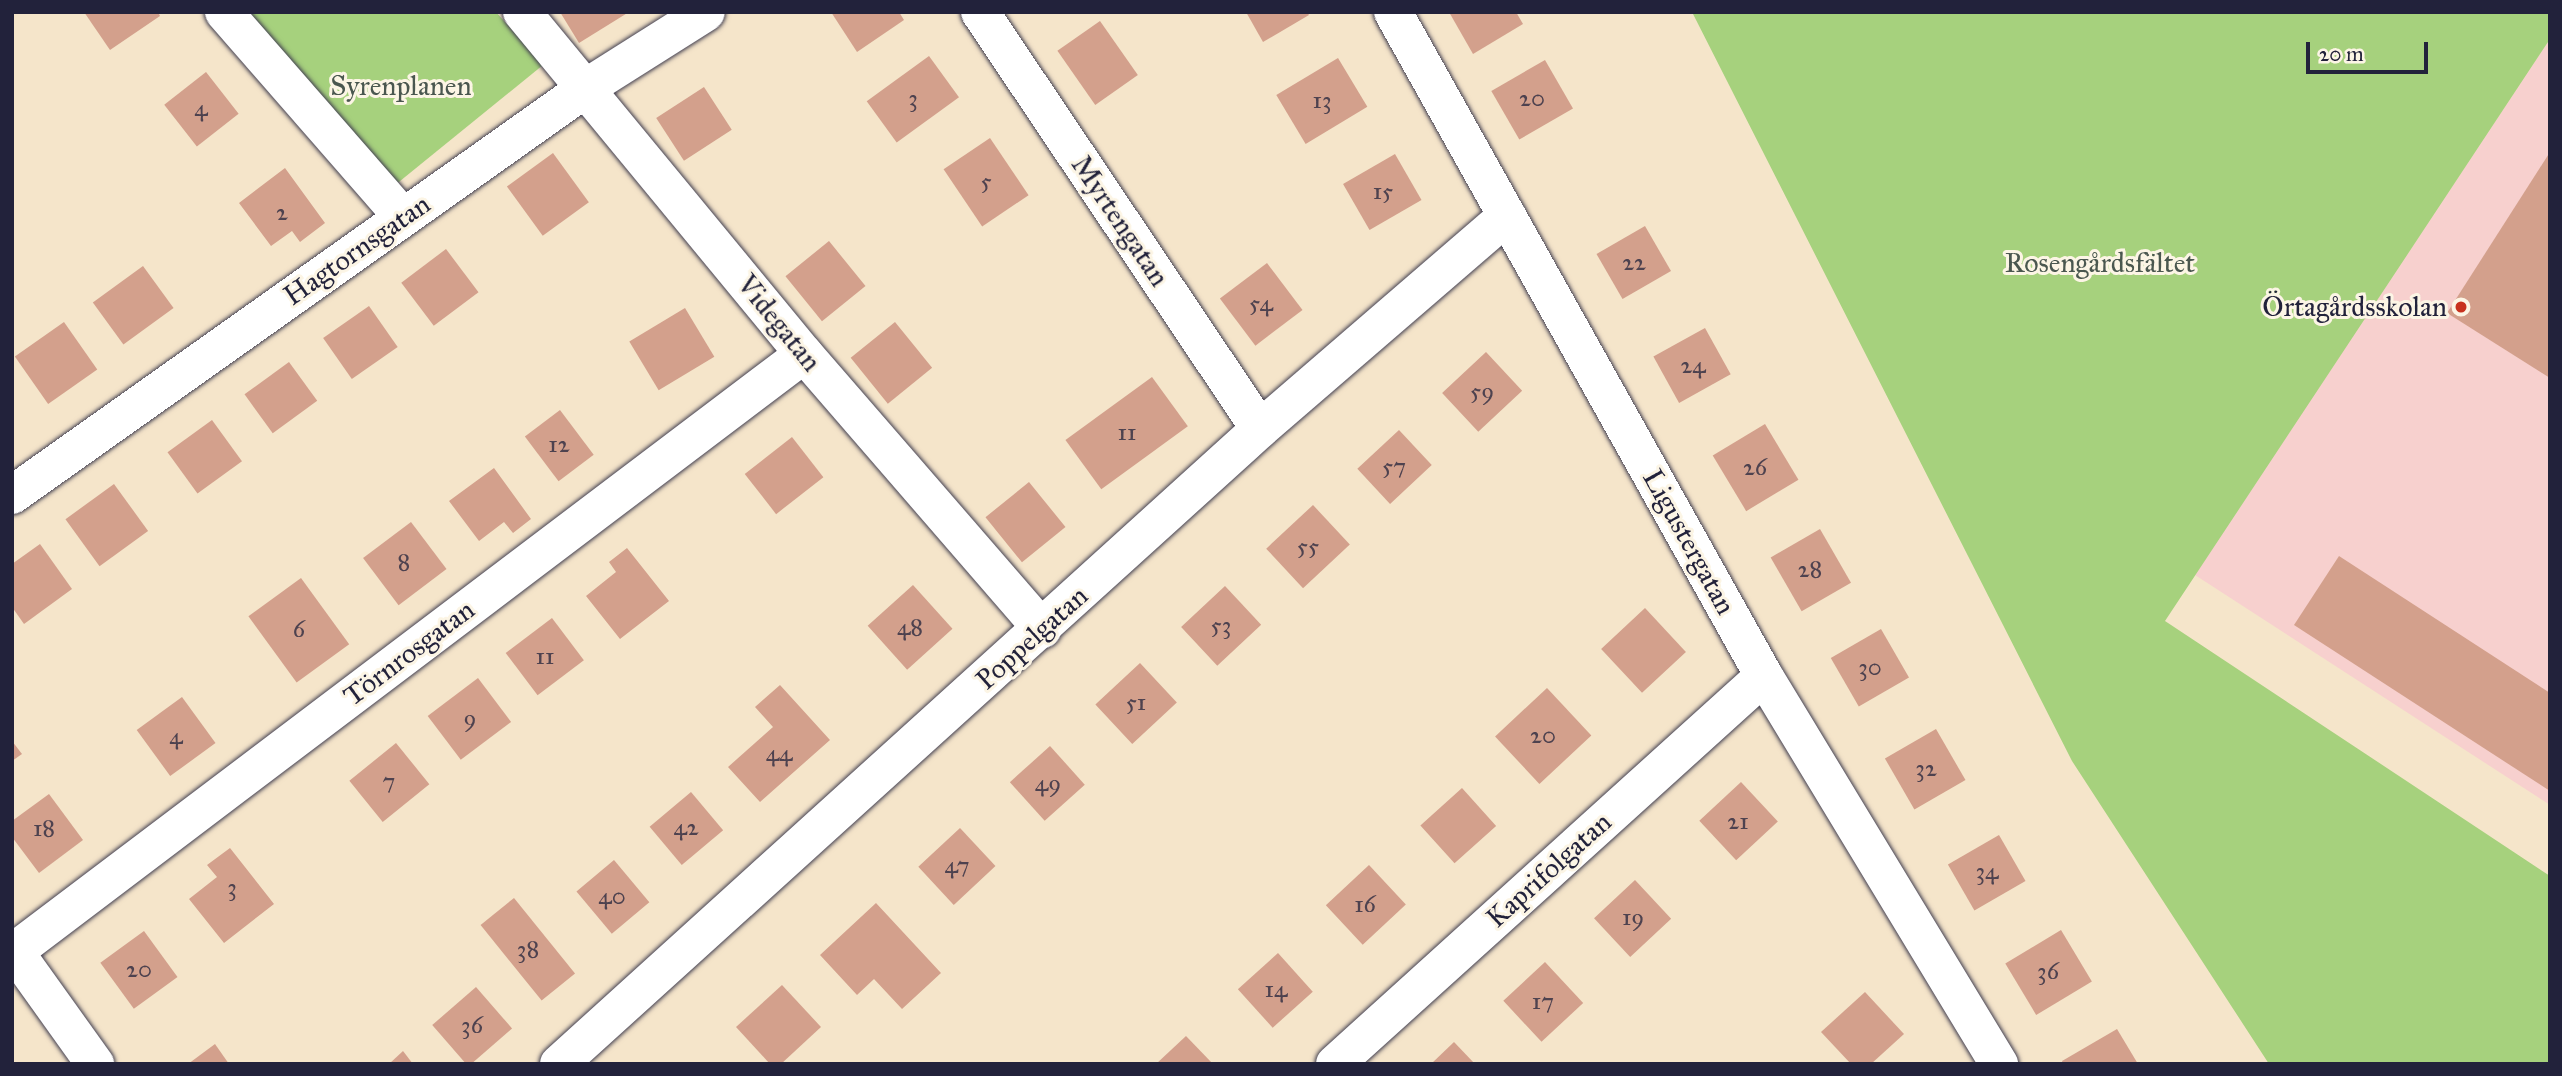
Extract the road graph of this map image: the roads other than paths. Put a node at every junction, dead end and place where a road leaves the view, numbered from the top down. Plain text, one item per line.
1 (224, 12) edge
2 (522, 12) edge
3 (706, 12) edge
4 (980, 12) edge
5 (1393, 12) edge
6 (589, 86) junction
7 (1507, 216) junction
8 (403, 218) junction
9 (804, 354) junction
10 (1260, 429) junction
11 (12, 495) edge
12 (1042, 629) junction
13 (1763, 676) junction
14 (14, 949) edge
15 (1989, 1060) edge
16 (95, 1064) edge
17 (559, 1064) edge
18 (1335, 1064) edge

1 - 8 street
2 - 6 street, Videgatan
3 - 6 street, Hagtornsgatan
4 - 10 street, Myrtengatan
5 - 7 street, Ligustergatan
6 - 8 street, Hagtornsgatan
6 - 9 street, Videgatan
7 - 10 street, Poppelgatan
7 - 13 street, Ligustergatan
8 - 11 street, Hagtornsgatan
9 - 12 street, Videgatan
9 - 14 street, Törnrosgatan
10 - 12 street, Poppelgatan
12 - 17 street, Poppelgatan
13 - 15 street, Ligustergatan
13 - 18 street, Kaprifolgatan
14 - 16 street

